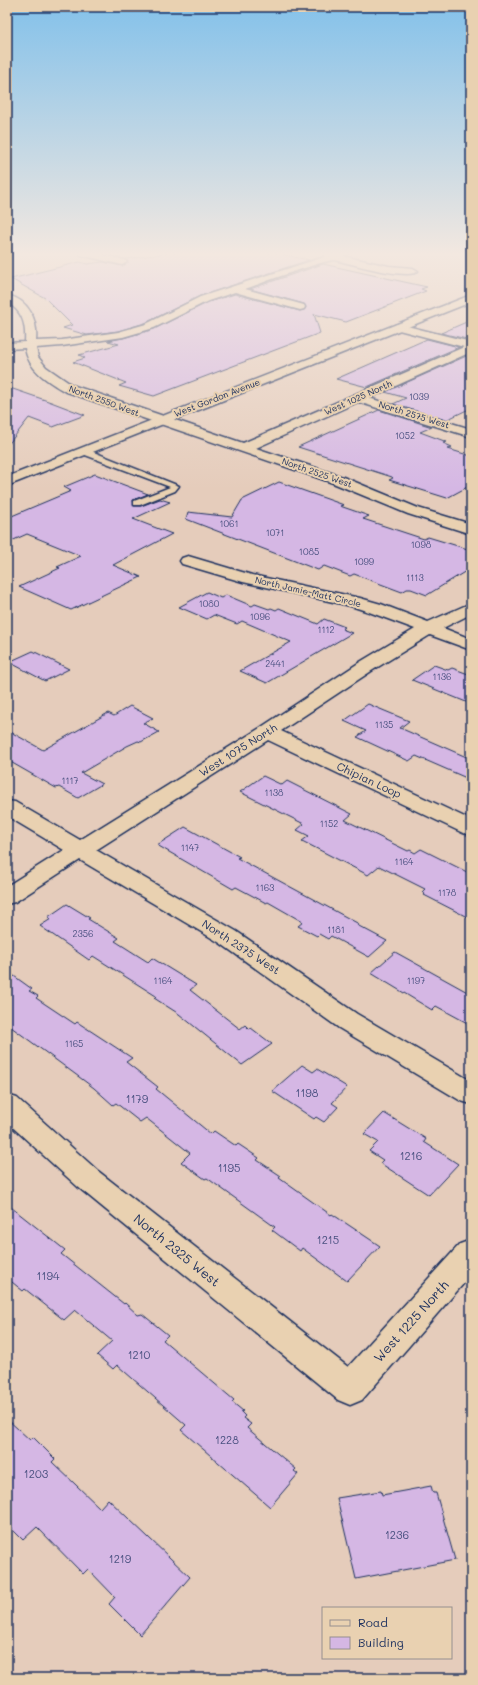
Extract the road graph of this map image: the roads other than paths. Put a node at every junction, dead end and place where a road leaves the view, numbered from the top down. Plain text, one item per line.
1 (31, 332) edge
2 (131, 332) edge
3 (387, 332) edge
4 (418, 332) edge
5 (30, 345) junction
6 (471, 345) edge
7 (7, 346) edge
8 (471, 348) edge
9 (357, 398) junction
10 (161, 420) junction
11 (471, 433) edge
12 (244, 448) junction
13 (83, 451) junction
14 (7, 482) edge
15 (137, 503) dead end
16 (471, 530) edge
17 (188, 562) dead end
18 (471, 608) edge
19 (427, 628) junction
20 (471, 646) edge
21 (267, 732) junction
22 (7, 807) edge
23 (471, 828) edge
24 (80, 850) junction
25 (7, 897) edge
26 (471, 1094) edge
27 (7, 1106) edge
28 (471, 1253) edge
29 (350, 1389) joint

1 - 5 street, North 2550 West
2 - 5 street
3 - 10 street, West Gordon Avenue
4 - 6 street
5 - 7 street
5 - 10 street, North 2550 West
8 - 9 street, West 1025 North
9 - 11 street, North 2575 West
9 - 12 street, West 1025 North
10 - 12 street, North 2525 West
10 - 13 street, West Gordon Avenue
12 - 16 street, North 2525 West
13 - 14 street, West Gordon Avenue
13 - 15 lane
17 - 19 street, North Jamie-Matt Circle
18 - 19 street, West 1075 North
19 - 20 street, North Jamie-Matt Circle
19 - 21 street, West 1075 North
21 - 23 street, Chipian Loop
21 - 24 street, West 1075 North
22 - 24 street, North 2375 West
24 - 25 street, West 1075 North
24 - 26 street, North 2375 West
27 - 29 street, North 2325 West
28 - 29 street, West 1225 North

